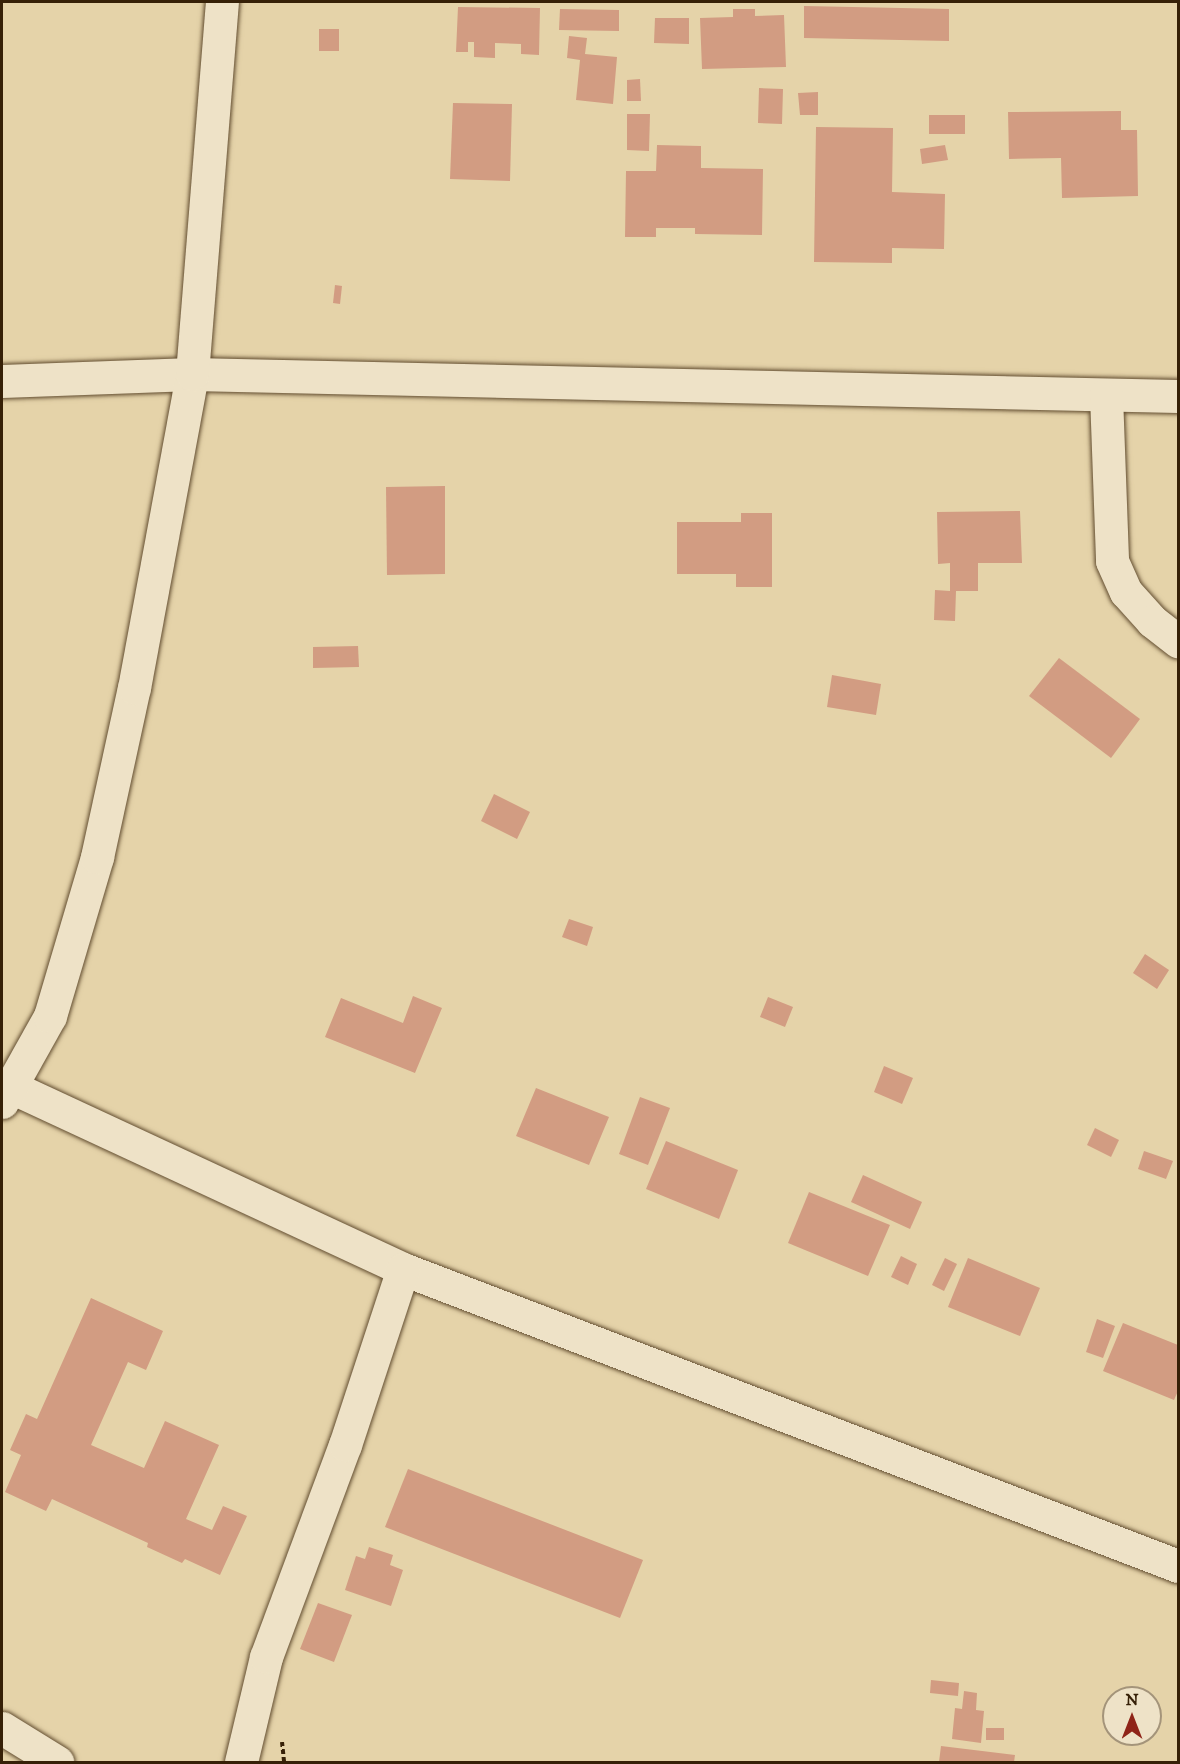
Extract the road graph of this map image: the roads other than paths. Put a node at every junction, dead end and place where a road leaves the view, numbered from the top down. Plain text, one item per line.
1 (222, 2) edge
2 (192, 374) junction
3 (2, 381) edge
4 (1106, 395) junction
5 (1179, 396) edge
6 (1179, 641) edge
7 (5, 1094) edge
8 (403, 1269) junction
9 (1179, 1566) edge
10 (2, 1728) edge
11 (57, 1762) edge
12 (241, 1762) edge

1 - 2 street
2 - 3 street
2 - 4 street
2 - 7 street
4 - 5 street
4 - 6 street
7 - 8 street
8 - 9 street
8 - 12 street
10 - 11 street

